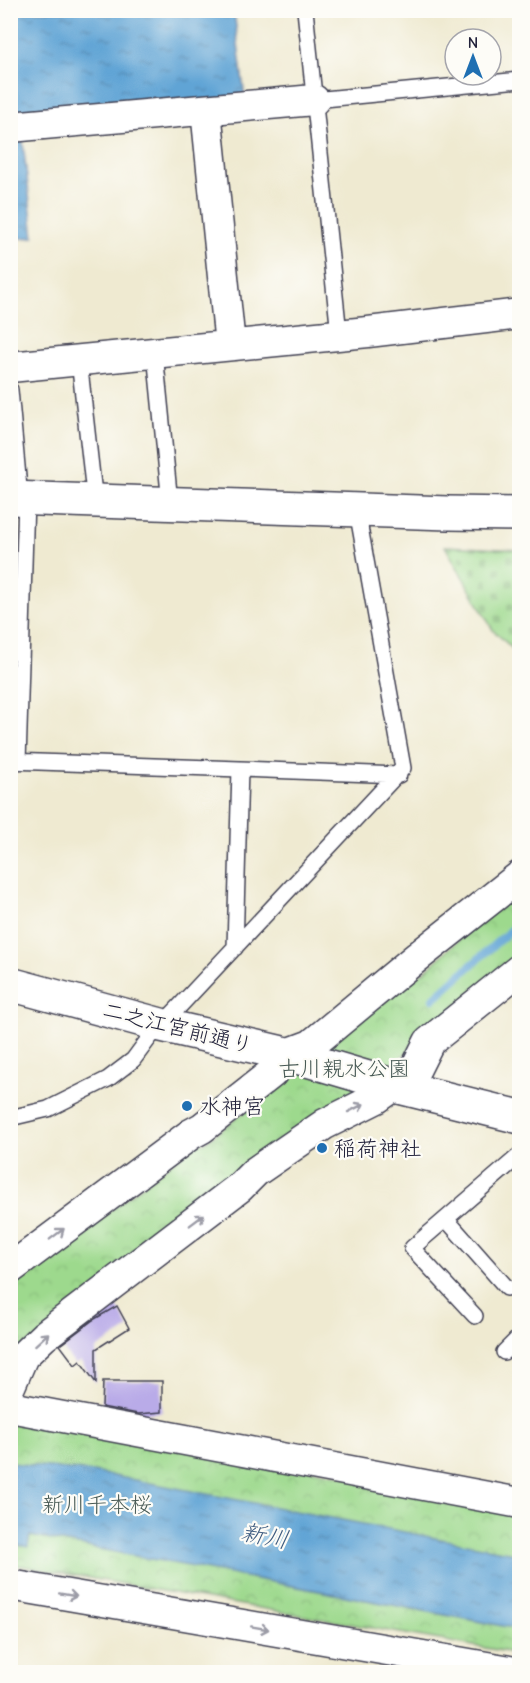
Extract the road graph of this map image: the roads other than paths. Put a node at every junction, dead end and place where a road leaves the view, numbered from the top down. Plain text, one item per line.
1 (305, 10) edge
2 (519, 80) edge
3 (314, 100) junction
4 (206, 110) junction
5 (10, 127) edge
6 (519, 314) edge
7 (339, 334) junction
8 (230, 345) junction
9 (155, 353) junction
10 (79, 360) junction
11 (10, 367) edge
12 (10, 390) edge
13 (19, 499) edge
14 (95, 503) junction
15 (170, 503) junction
16 (357, 510) junction
17 (519, 514) edge
18 (14, 762) edge
19 (240, 769) junction
20 (399, 775) junction
21 (519, 876) edge
22 (235, 948) junction
23 (519, 969) edge
24 (10, 984) edge
25 (161, 1025) junction
26 (287, 1054) junction
27 (395, 1086) junction
28 (515, 1111) edge
29 (10, 1118) edge
30 (519, 1155) edge
31 (446, 1219) junction
32 (10, 1269) edge
33 (507, 1288) dead end
34 (475, 1316) dead end
35 (519, 1336) edge
36 (504, 1352) dead end
37 (10, 1386) edge
38 (10, 1407) edge
39 (519, 1503) edge
40 (10, 1585) edge
41 (515, 1672) edge

1 - 3 lane
2 - 3 lane
3 - 4 street
3 - 7 lane
4 - 5 street
4 - 8 street
6 - 7 street
7 - 8 street
8 - 9 street
9 - 10 street
9 - 15 lane
10 - 11 street
10 - 14 lane
12 - 13 lane
13 - 14 street
13 - 18 lane
14 - 15 street
15 - 16 street
16 - 17 street
16 - 20 lane
18 - 19 lane
19 - 20 lane
19 - 22 lane
20 - 22 lane
21 - 26 street
22 - 25 lane
23 - 27 street
24 - 25 street, 二之江宮前通り
25 - 26 street, 二之江宮前通り
25 - 29 lane
26 - 27 street, 二之江宮前通り
32 -> 26 street
27 - 28 street, 二之江宮前通り
37 -> 27 street
30 - 31 lane
31 - 33 lane
31 - 34 lane
35 - 36 lane
38 - 39 street
40 -> 41 street

